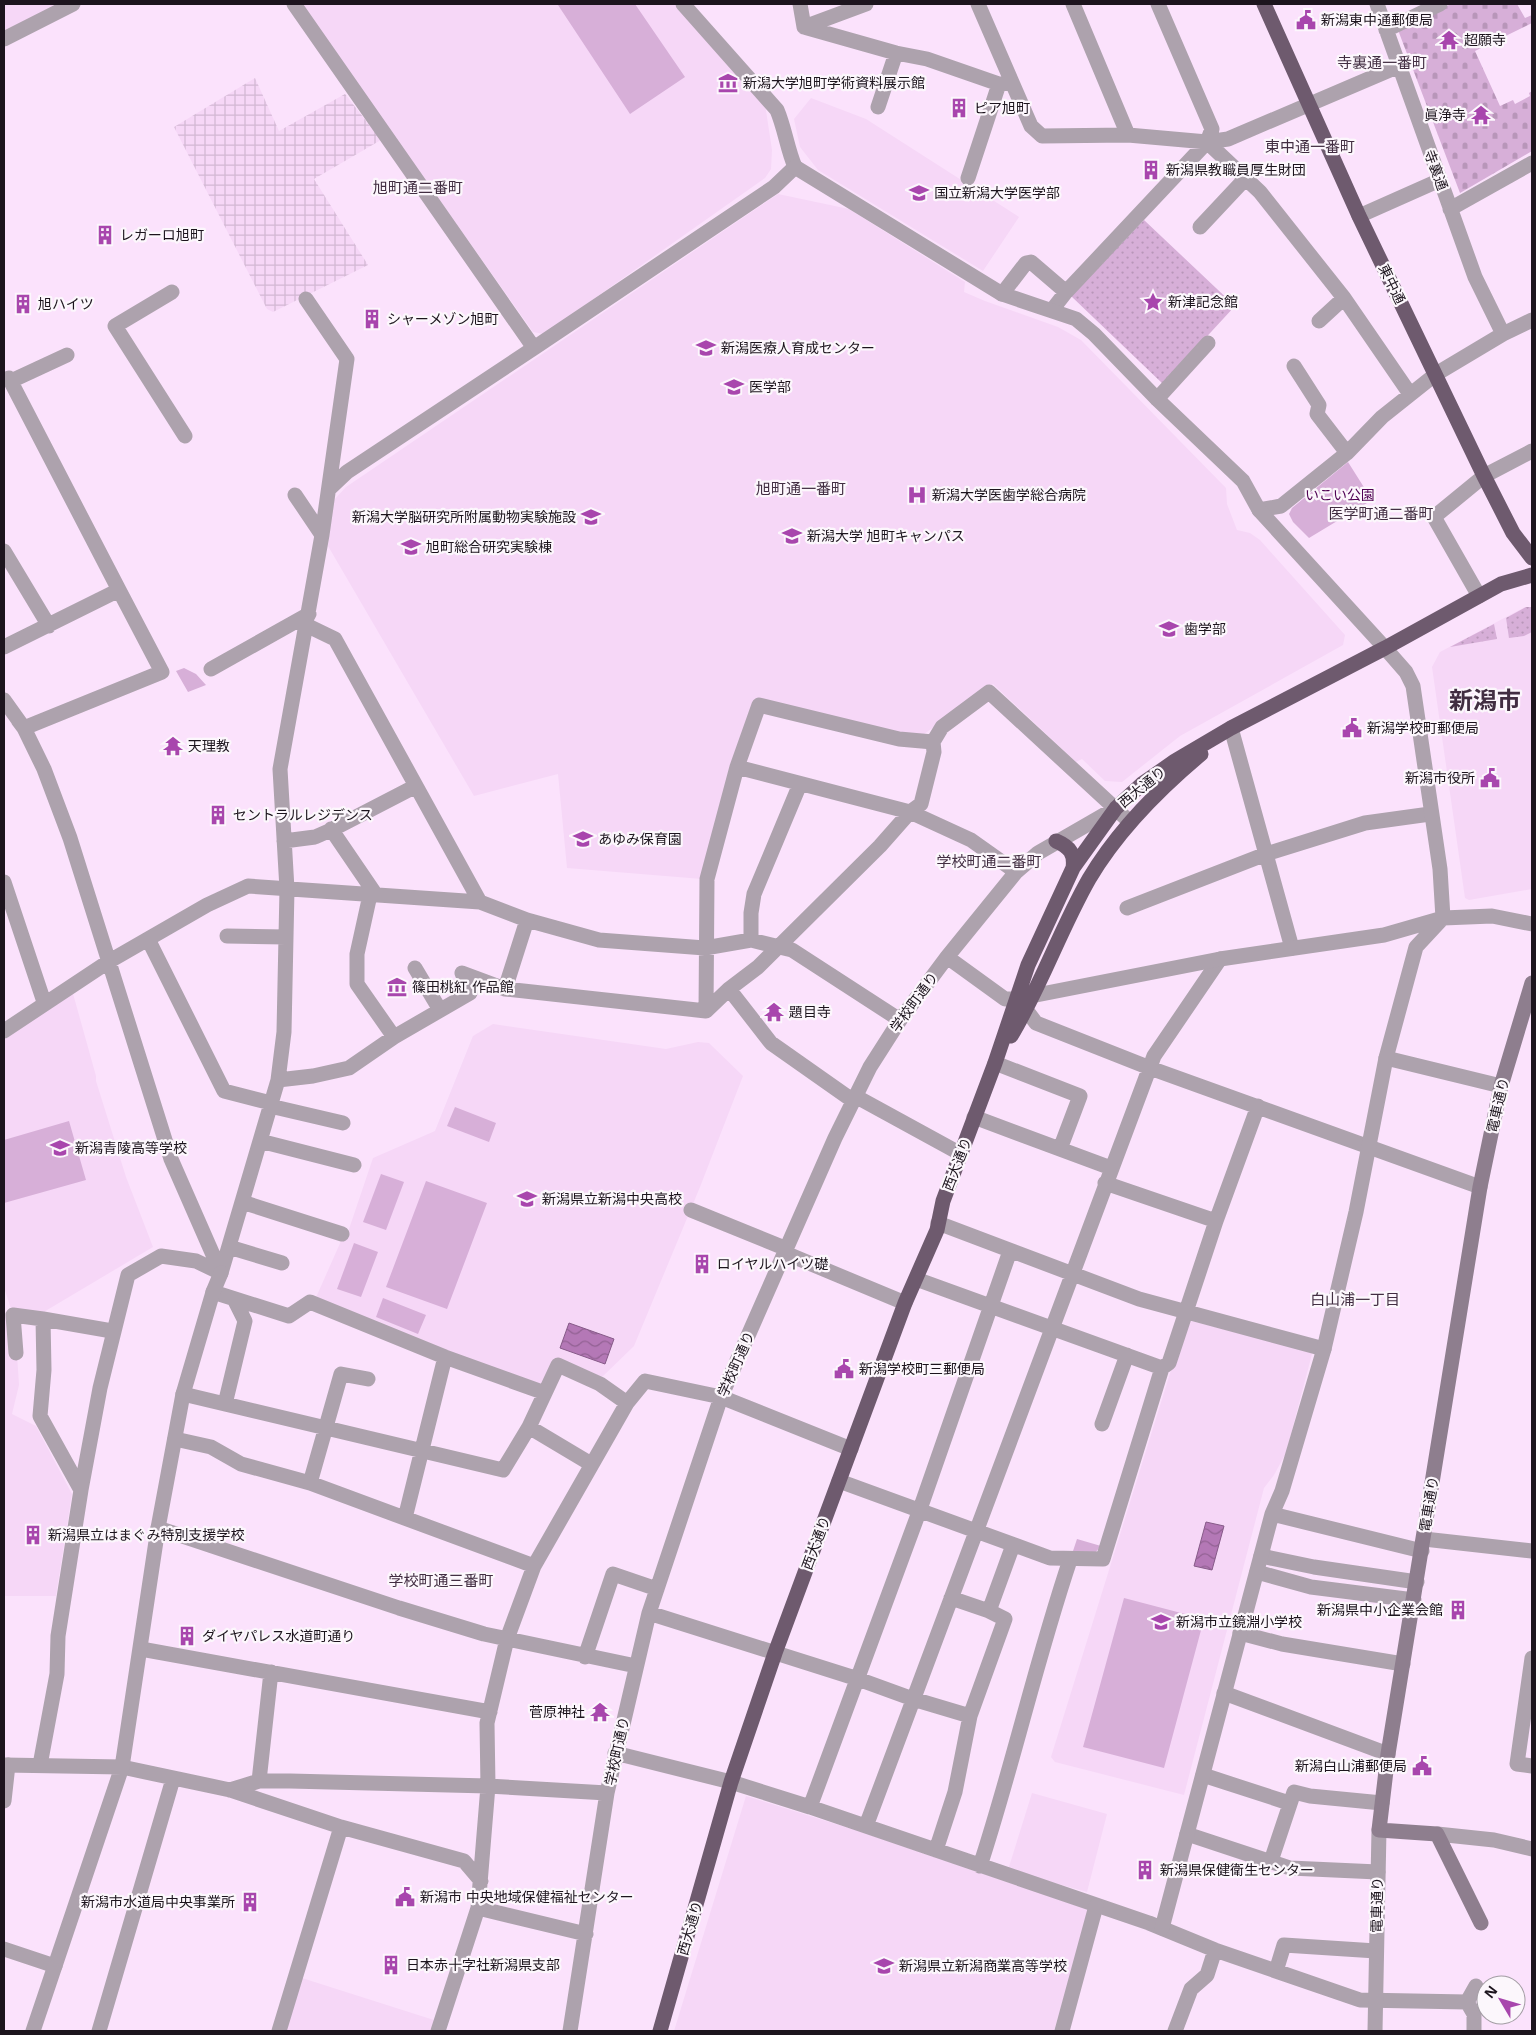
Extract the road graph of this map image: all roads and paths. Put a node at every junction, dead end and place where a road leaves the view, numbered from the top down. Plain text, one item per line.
1 (73, 4) edge
2 (294, 4) edge
3 (683, 4) edge
4 (800, 4) edge
5 (866, 4) edge
6 (978, 4) edge
7 (1073, 4) edge
8 (1158, 4) edge
9 (1377, 4) edge
10 (1437, 4) edge
11 (1268, 5) edge
12 (804, 27) junction
13 (1386, 30) junction
14 (4, 39) edge
15 (896, 53) junction
16 (1399, 66) junction
17 (1005, 84) junction
18 (1308, 106) junction
19 (878, 107) dead end
20 (1128, 135) junction
21 (1207, 142) junction
22 (1532, 163) edge
23 (795, 167) junction
24 (968, 178) dead end
25 (1245, 179) junction
26 (1440, 180) junction
27 (1450, 209) junction
28 (1359, 216) junction
29 (1200, 227) dead end
30 (172, 292) dead end
31 (1066, 292) junction
32 (1002, 294) junction
33 (306, 298) dead end
34 (1344, 298) junction
35 (1052, 310) junction
36 (1319, 320) dead end
37 (1532, 320) edge
38 (1503, 334) junction
39 (1208, 343) dead end
40 (534, 348) junction
41 (67, 355) dead end
42 (1294, 366) dead end
43 (1436, 374) junction
44 (7, 377) edge
45 (1410, 394) junction
46 (1157, 399) junction
47 (185, 436) dead end
48 (1532, 450) edge
49 (1347, 453) junction
50 (1484, 476) junction
51 (329, 489) junction
52 (295, 495) dead end
53 (1259, 510) junction
54 (322, 535) junction
55 (4, 551) edge
56 (1532, 558) edge
57 (1532, 574) edge
58 (119, 590) junction
59 (1479, 596) junction
60 (307, 620) junction
61 (49, 626) junction
62 (4, 647) edge
63 (1385, 648) junction
64 (211, 669) dead end
65 (4, 700) edge
66 (24, 728) junction
67 (1231, 728) junction
68 (933, 742) junction
69 (737, 768) junction
70 (800, 784) junction
71 (416, 786) junction
72 (1116, 808) junction
73 (910, 812) junction
74 (1430, 814) junction
75 (1130, 822) junction
76 (331, 829) junction
77 (284, 841) junction
78 (1056, 841) junction
79 (1266, 854) junction
80 (1073, 868) junction
81 (1016, 872) junction
82 (4, 882) edge
83 (287, 889) junction
84 (373, 895) junction
85 (480, 902) junction
86 (1127, 908) dead end
87 (1442, 918) junction
88 (527, 920) junction
89 (1532, 924) edge
90 (227, 936) dead end
91 (286, 937) junction
92 (148, 939) junction
93 (751, 940) junction
94 (780, 946) junction
95 (705, 948) junction
96 (1292, 948) junction
97 (946, 957) junction
98 (1220, 959) junction
99 (108, 962) junction
100 (415, 968) dead end
101 (1532, 983) edge
102 (504, 989) junction
103 (728, 989) junction
104 (1034, 996) junction
105 (44, 1002) junction
106 (1022, 1005) junction
107 (440, 1010) junction
108 (706, 1011) junction
109 (4, 1013) edge
110 (900, 1020) junction
111 (6, 1029) edge
112 (394, 1037) junction
113 (1386, 1058) junction
114 (995, 1063) junction
115 (1150, 1068) junction
116 (278, 1080) junction
117 (1501, 1086) junction
118 (854, 1098) junction
119 (271, 1105) junction
120 (1258, 1106) junction
121 (974, 1117) junction
122 (343, 1124) dead end
123 (260, 1141) junction
124 (1369, 1147) junction
125 (1060, 1149) junction
126 (961, 1154) junction
127 (354, 1165) dead end
128 (1111, 1168) junction
129 (1105, 1183) junction
130 (1480, 1187) junction
131 (242, 1202) junction
132 (691, 1210) dead end
133 (1216, 1221) junction
134 (938, 1223) junction
135 (342, 1234) dead end
136 (229, 1247) junction
137 (786, 1251) junction
138 (1010, 1251) junction
139 (282, 1263) dead end
140 (221, 1274) junction
141 (1073, 1274) junction
142 (916, 1279) junction
143 (213, 1292) junction
144 (234, 1299) junction
145 (905, 1303) junction
146 (991, 1306) junction
147 (1185, 1312) junction
148 (43, 1319) junction
149 (1054, 1327) junction
150 (112, 1331) junction
151 (1324, 1349) junction
152 (16, 1353) dead end
153 (1127, 1355) junction
154 (445, 1357) junction
155 (1162, 1368) junction
156 (368, 1379) dead end
157 (545, 1393) junction
158 (183, 1394) junction
159 (721, 1397) junction
160 (627, 1403) junction
161 (224, 1404) junction
162 (1102, 1424) dead end
163 (324, 1427) junction
164 (529, 1427) junction
165 (175, 1439) junction
166 (851, 1449) junction
167 (422, 1451) junction
168 (591, 1464) junction
169 (839, 1481) junction
170 (310, 1483) junction
171 (81, 1490) junction
172 (919, 1512) junction
173 (1272, 1514) junction
174 (405, 1518) junction
175 (158, 1528) junction
176 (976, 1532) junction
177 (1013, 1545) junction
178 (1423, 1545) junction
179 (1532, 1551) edge
180 (1261, 1556) junction
181 (1070, 1560) junction
182 (534, 1566) junction
183 (1257, 1572) junction
184 (1417, 1582) junction
185 (657, 1589) junction
186 (950, 1598) junction
187 (1414, 1600) junction
188 (988, 1611) junction
189 (649, 1613) junction
190 (1240, 1633) junction
191 (507, 1639) junction
192 (141, 1649) junction
193 (776, 1653) junction
194 (585, 1656) junction
195 (1532, 1658) edge
196 (1403, 1664) junction
197 (636, 1666) junction
198 (272, 1672) junction
199 (858, 1679) junction
200 (1224, 1693) junction
201 (913, 1699) junction
202 (490, 1712) junction
203 (970, 1716) junction
204 (615, 1754) junction
205 (1388, 1754) junction
206 (6, 1765) edge
207 (40, 1765) junction
208 (1532, 1766) edge
209 (122, 1767) junction
210 (1203, 1774) junction
211 (173, 1779) junction
212 (259, 1782) junction
213 (731, 1782) junction
214 (488, 1786) junction
215 (230, 1790) junction
216 (607, 1793) junction
217 (4, 1801) edge
218 (1382, 1803) junction
219 (1289, 1804) junction
220 (810, 1807) junction
221 (341, 1826) junction
222 (866, 1826) junction
223 (1379, 1830) junction
224 (1187, 1834) junction
225 (1436, 1834) junction
226 (1532, 1849) edge
227 (936, 1850) junction
228 (1271, 1861) junction
229 (980, 1866) junction
230 (1378, 1872) junction
231 (481, 1881) junction
232 (1096, 1906) junction
233 (478, 1908) junction
234 (1481, 1923) dead end
235 (1162, 1928) junction
236 (586, 1934) junction
237 (4, 1949) edge
238 (1215, 1950) junction
239 (1376, 1951) junction
240 (55, 1966) junction
241 (1276, 1971) junction
242 (1476, 1986) dead end
243 (1375, 2000) junction
244 (1467, 2002) junction
245 (33, 2031) edge
246 (99, 2031) edge
247 (279, 2031) edge
248 (438, 2031) edge
249 (570, 2031) edge
250 (660, 2031) edge
251 (1062, 2031) edge
252 (1175, 2031) edge
253 (1375, 2031) edge
254 (1474, 2031) edge

1 - 14 street
2 - 40 street
3 - 23 street
4 - 12 street
5 - 12 street
6 - 17 street
7 - 20 street
8 - 21 street
9 - 13 street, 寺裏通
10 - 13 street
11 - 18 highway, 東中通
12 - 15 street
13 - 16 street, 寺裏通
15 - 17 street
15 - 19 street
16 - 18 street
16 - 26 street, 寺裏通
17 - 20 street
17 - 24 street
18 - 21 street
18 - 28 highway, 東中通
20 - 21 street
21 - 25 street
21 - 31 street
22 - 27 street
23 - 32 street
23 - 40 street
25 - 29 street
25 - 34 street
26 - 27 street, 寺裏通
26 - 28 street
27 - 38 street, 寺裏通
28 - 43 highway, 東中通
30 - 47 street
31 - 32 street
31 - 35 street
32 - 35 street
33 - 51 street
34 - 36 street
34 - 45 street
35 - 46 street
37 - 38 street
38 - 43 street
39 - 46 street
40 - 51 street
41 - 44 street
42 - 49 street
43 - 45 street
43 - 50 highway, 東中通
44 - 58 street
45 - 49 street
46 - 53 street
48 - 50 street
49 - 53 street
50 - 56 highway, 東中通
50 - 59 street
51 - 54 street
52 - 54 street
53 - 63 street
54 - 60 street
55 - 61 street
57 - 59 highway, 西大通り
58 - 61 street
58 - 66 street
59 - 63 highway, 西大通り
60 - 64 street
60 - 71 street
60 - 77 street
61 - 62 street
63 - 67 highway, 西大通り
63 - 74 street
65 - 66 street
66 - 99 street
67 - 72 highway, 西大通り
67 - 75 highway, 西大通り
67 - 79 street
68 - 69 street
68 - 72 street
68 - 73 street
69 - 70 street
69 - 95 street
70 - 73 street
70 - 93 street
71 - 76 street
71 - 85 street
72 - 75 street
72 - 78 street, 学校町通り
72 - 80 highway, 西大通り
73 - 81 street
73 - 94 street
74 - 79 street
74 - 87 street
75 - 104 highway, 西大通り
76 - 77 street
76 - 84 street
77 - 83 street
78 - 80 highway
78 - 81 street, 学校町通り
79 - 86 street
79 - 96 street
80 - 106 highway, 西大通り
81 - 97 street, 学校町通り
82 - 105 street
83 - 84 street
83 - 91 street
83 - 92 street
84 - 85 street
84 - 112 street
85 - 88 street
87 - 89 street
87 - 96 street
87 - 113 street
88 - 95 street
88 - 102 street
90 - 91 street
91 - 116 street
92 - 99 street
92 - 119 street
93 - 94 street
93 - 95 street
94 - 103 street
94 - 110 street
95 - 108 street
96 - 98 street
97 - 106 street
97 - 110 street, 学校町通り
98 - 104 street
98 - 115 street
99 - 105 street
99 - 140 street
100 - 107 street
101 - 117 main road, 電車通り
102 - 107 street
102 - 108 street
103 - 108 street
103 - 118 street
104 - 106 street
105 - 111 street
106 - 114 highway, 西大通り
106 - 115 street
107 - 112 street
109 - 111 street
110 - 118 street, 学校町通り
112 - 116 street
113 - 117 street
113 - 124 street
114 - 121 highway, 西大通り
114 - 125 street
115 - 120 street
115 - 128 street
116 - 119 street
117 - 130 main road, 電車通り
118 - 126 street
118 - 137 street, 学校町通り
119 - 122 street
119 - 123 street
120 - 124 street
120 - 133 street
121 - 125 street
121 - 126 highway, 西大通り
123 - 127 street
123 - 131 street
124 - 130 street
124 - 151 street
125 - 128 street
126 - 134 highway, 西大通り
128 - 129 street
129 - 133 street
129 - 141 street
130 - 178 main road, 電車通り
131 - 135 street
131 - 136 street
132 - 137 street
133 - 147 street
134 - 138 street
134 - 142 highway, 西大通り
136 - 139 street
136 - 140 street
137 - 145 street
137 - 159 street, 学校町通り
138 - 141 street
138 - 146 street
140 - 143 street
140 - 150 street
141 - 147 street
141 - 149 street
142 - 145 highway, 西大通り
142 - 146 street
143 - 144 street
143 - 158 street
144 - 154 street
144 - 161 street
145 - 166 highway, 西大通り
146 - 149 street
146 - 172 street
147 - 151 street
147 - 155 street
148 - 150 street
148 - 152 street
148 - 171 street
149 - 153 street
149 - 176 street
150 - 171 street
151 - 173 street
153 - 155 street
153 - 162 street
154 - 157 street
154 - 167 street
155 - 181 street
156 - 163 street
157 - 160 street
157 - 164 street
158 - 161 street
158 - 165 street
159 - 160 street
159 - 166 street
159 - 185 street, 学校町通り
160 - 168 street
161 - 163 street
163 - 167 street
163 - 170 street
164 - 167 street
164 - 168 street
165 - 170 street
165 - 175 street
166 - 169 highway, 西大通り
167 - 174 street
168 - 182 street
169 - 172 street
169 - 193 highway, 西大通り
170 - 174 street
171 - 207 street
172 - 176 street
172 - 199 street
173 - 178 street
173 - 180 street
174 - 182 street
175 - 191 street
175 - 192 street
176 - 177 street
176 - 186 street
177 - 181 street
177 - 188 street
178 - 179 street
178 - 184 main road, 電車通り
180 - 183 street
180 - 184 street
181 - 229 street
182 - 191 street
183 - 187 street
183 - 190 street
184 - 187 main road, 電車通り
185 - 189 street, 学校町通り
185 - 194 street
186 - 188 street
186 - 201 street
187 - 196 main road, 電車通り
188 - 203 street
189 - 193 street
189 - 197 street, 学校町通り
190 - 196 street
190 - 200 street
191 - 194 street
191 - 202 street
192 - 198 street
192 - 209 street
193 - 199 street
193 - 213 highway, 西大通り
194 - 197 street
195 - 208 street
196 - 205 main road, 電車通り
197 - 204 street, 学校町通り
198 - 202 street
198 - 212 street
199 - 201 street
199 - 220 street
200 - 205 street
200 - 210 street
201 - 203 street
201 - 222 street
202 - 214 street
203 - 227 street
204 - 213 street
204 - 216 street, 学校町通り
205 - 218 main road, 電車通り
206 - 207 street
206 - 217 street
207 - 209 street
209 - 211 street
209 - 240 street
210 - 219 street
210 - 224 street
211 - 215 street
211 - 246 street
212 - 214 street
212 - 215 street
213 - 220 street
213 - 250 highway, 西大通り
214 - 216 street
214 - 231 street
215 - 221 street
216 - 236 street, 学校町通り
218 - 219 street
218 - 223 main road, 電車通り
219 - 228 street
220 - 222 street
221 - 231 street
221 - 247 street
222 - 227 street
223 - 225 main road
223 - 230 street, 電車通り
224 - 228 street
224 - 235 street
225 - 226 street
225 - 234 main road
227 - 229 street
228 - 230 street
229 - 232 street
230 - 239 street, 電車通り
231 - 233 street
232 - 235 street
232 - 251 street
233 - 236 street
233 - 248 street
235 - 238 street
236 - 249 street, 学校町通り
237 - 240 street
238 - 241 street
238 - 252 street
239 - 241 street
239 - 243 street, 電車通り
240 - 245 street
241 - 243 street
242 - 244 street
243 - 244 street
243 - 253 street, 電車通り
244 - 254 street

